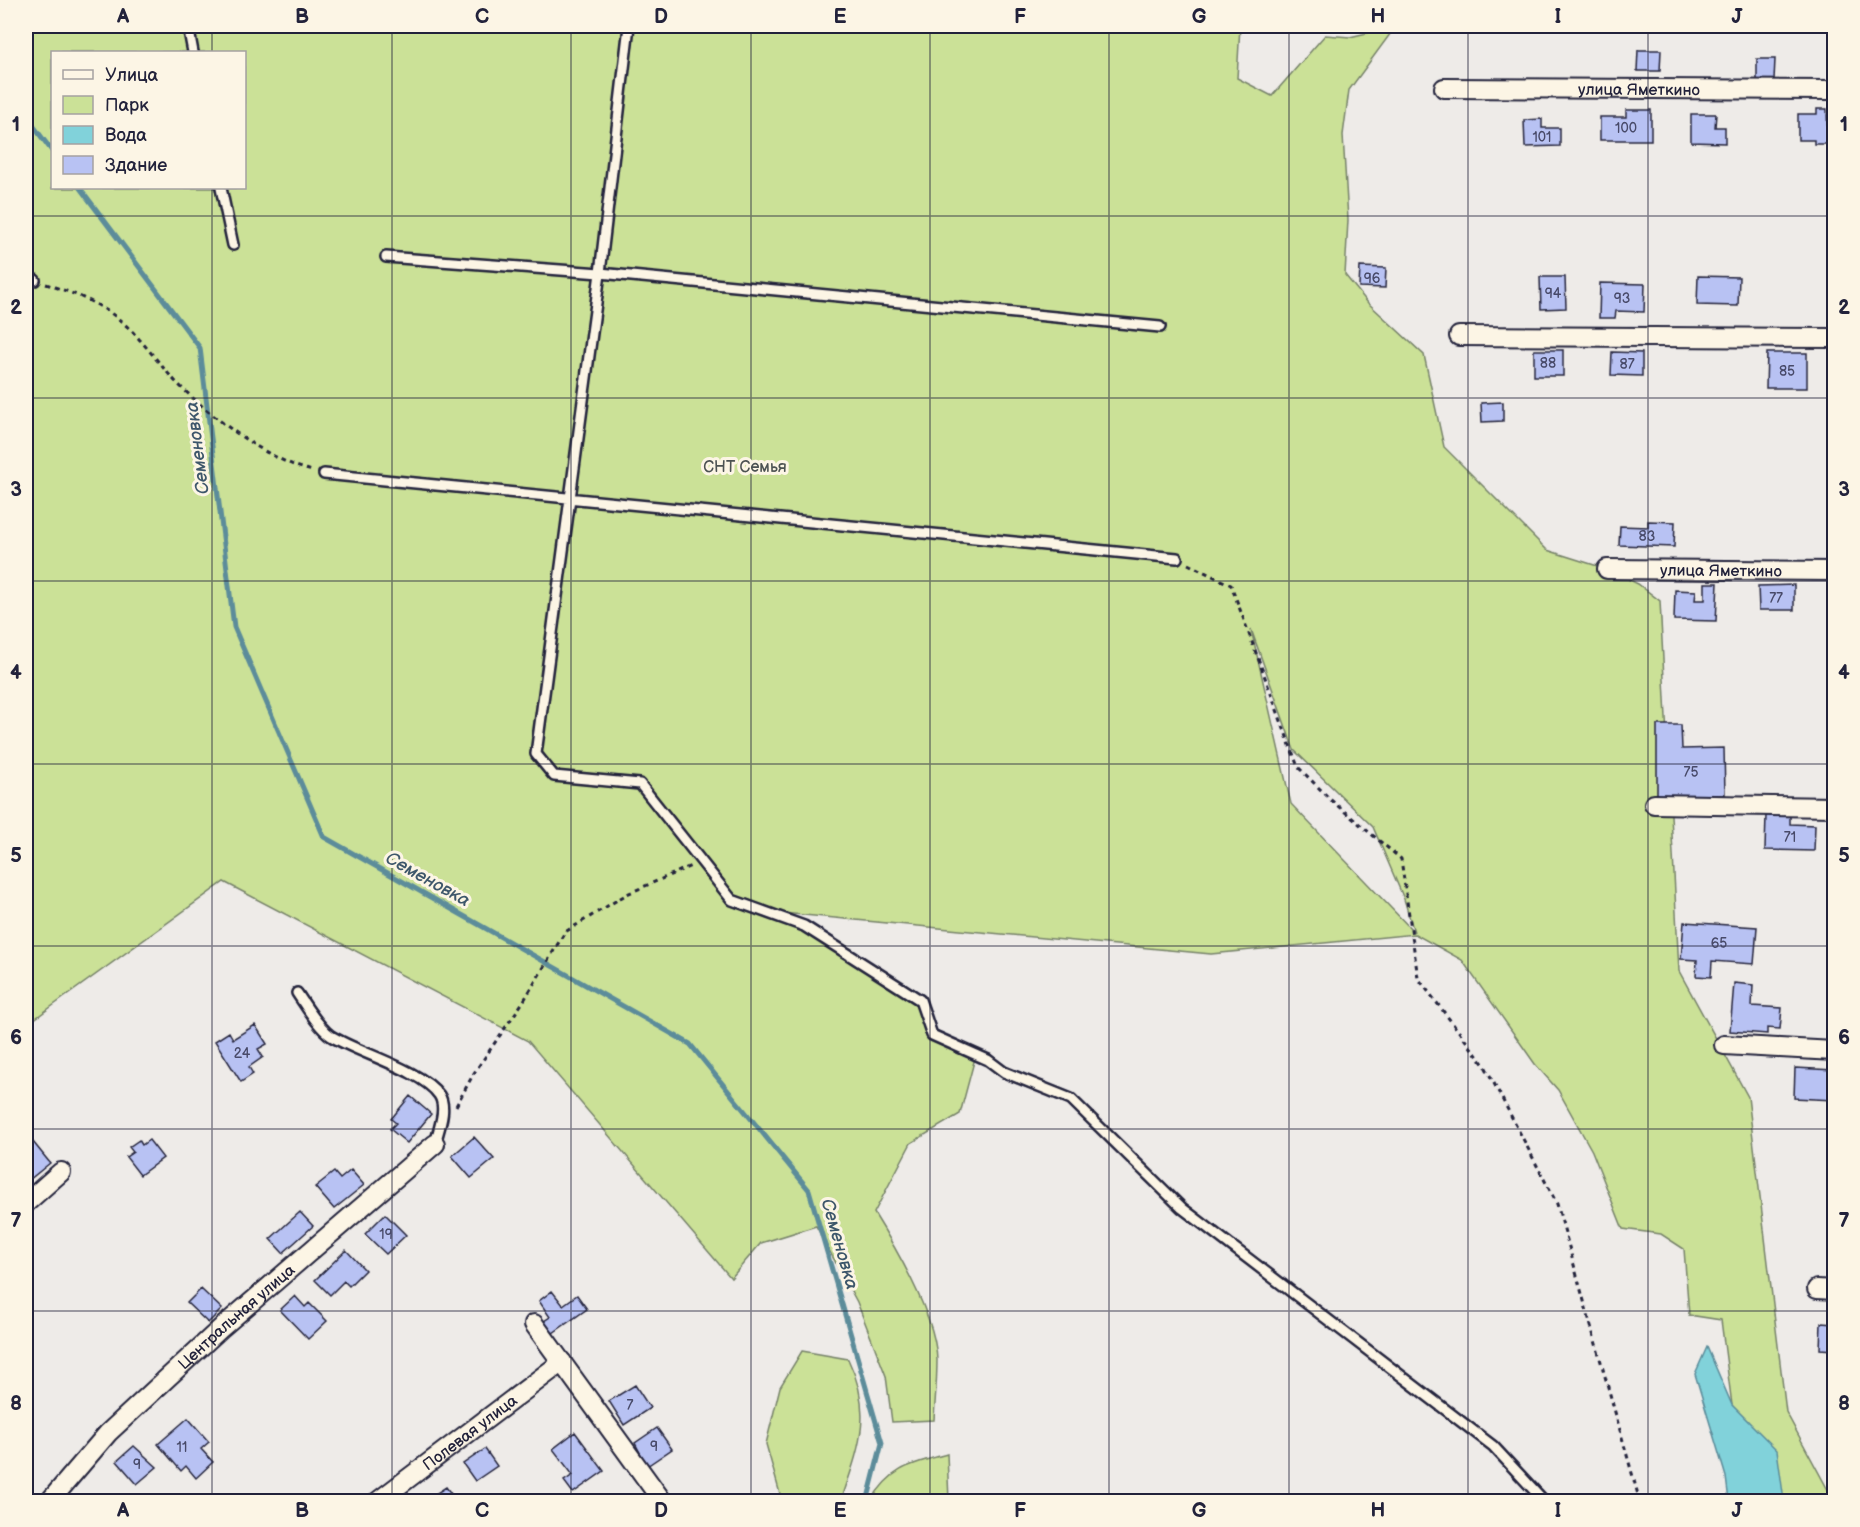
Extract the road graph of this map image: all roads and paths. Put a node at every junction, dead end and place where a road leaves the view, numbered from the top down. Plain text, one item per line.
1 (188, 26) edge
2 (629, 26) edge
3 (193, 51) edge
4 (1444, 88) dead end
5 (1834, 90) edge
6 (221, 189) edge
7 (233, 245) dead end
8 (386, 257) dead end
9 (600, 273) junction
10 (30, 280) edge
11 (1160, 327) dead end
12 (1459, 336) dead end
13 (1834, 338) edge
14 (324, 474) joint
15 (570, 496) junction
16 (1177, 558) joint
17 (1607, 569) dead end
18 (1834, 571) edge
19 (1654, 804) dead end
20 (1834, 807) edge
21 (701, 862) junction
22 (297, 993) dead end
23 (1724, 1045) dead end
24 (1834, 1052) edge
25 (451, 1114) dead end
26 (435, 1144) joint
27 (61, 1172) dead end
28 (26, 1203) edge
29 (534, 1324) dead end
30 (562, 1362) junction
31 (49, 1502) edge
32 (377, 1502) edge
33 (663, 1502) edge
34 (1545, 1502) edge
35 (1640, 1502) edge

1 - 3 lane
2 - 9 lane
4 - 5 street, улица Яметкино
6 - 7 lane
8 - 9 lane
9 - 11 lane
9 - 15 lane
10 - 14 path
12 - 13 street
14 - 15 lane
15 - 16 lane
15 - 21 lane
16 - 35 path
17 - 18 street, улица Яметкино
19 - 20 street
21 - 25 path
21 - 34 lane
22 - 26 lane
23 - 24 street
26 - 31 street, Центральная улица
27 - 28 street
29 - 30 street
30 - 32 street, Полевая улица
30 - 33 street

